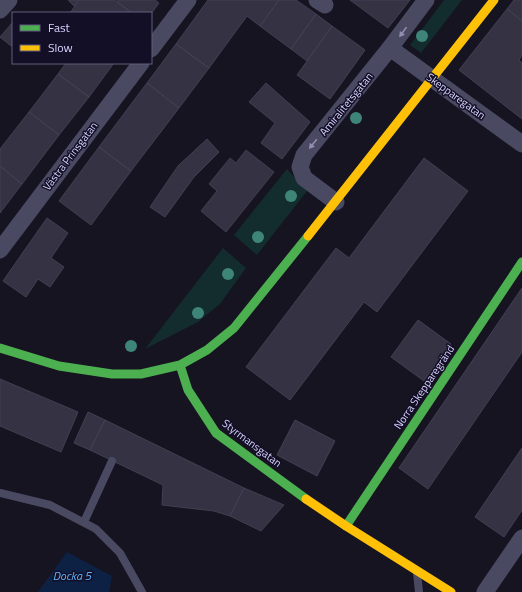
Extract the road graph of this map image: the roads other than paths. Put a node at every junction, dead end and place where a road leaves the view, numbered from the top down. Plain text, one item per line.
1 (9, 0) edge
2 (188, 0) edge
3 (426, 0) edge
4 (494, 0) edge
5 (0, 10) edge
6 (152, 48) edge
7 (390, 48) junction
8 (140, 64) edge
9 (433, 80) junction
10 (522, 144) edge
11 (336, 202) junction
12 (0, 250) edge
13 (522, 262) edge
14 (0, 348) edge
15 (180, 365) junction
16 (112, 461) dead end
17 (0, 493) edge
18 (84, 522) junction
19 (346, 526) junction
20 (522, 538) edge
21 (417, 570) junction
22 (142, 592) edge
23 (419, 592) edge
24 (451, 592) edge
25 (485, 592) edge

1 - 5 street
2 - 6 street
3 -> 7 street, Amiralitetsgatan
4 - 9 street
7 - 9 street, Skepparegatan
7 -> 11 street, Amiralitetsgatan
8 - 12 street, Västra Prinsgatan
9 - 10 street, Skepparegatan
9 - 11 street
11 - 15 street
13 - 19 street, Norra Skepparegränd
14 - 15 street
15 - 19 street, Styrmansgatan
16 - 18 lane
17 - 18 lane
18 - 22 lane
19 - 21 street, Styrmansgatan
20 - 25 street
21 - 23 lane
21 - 24 street, Styrmansgatan

